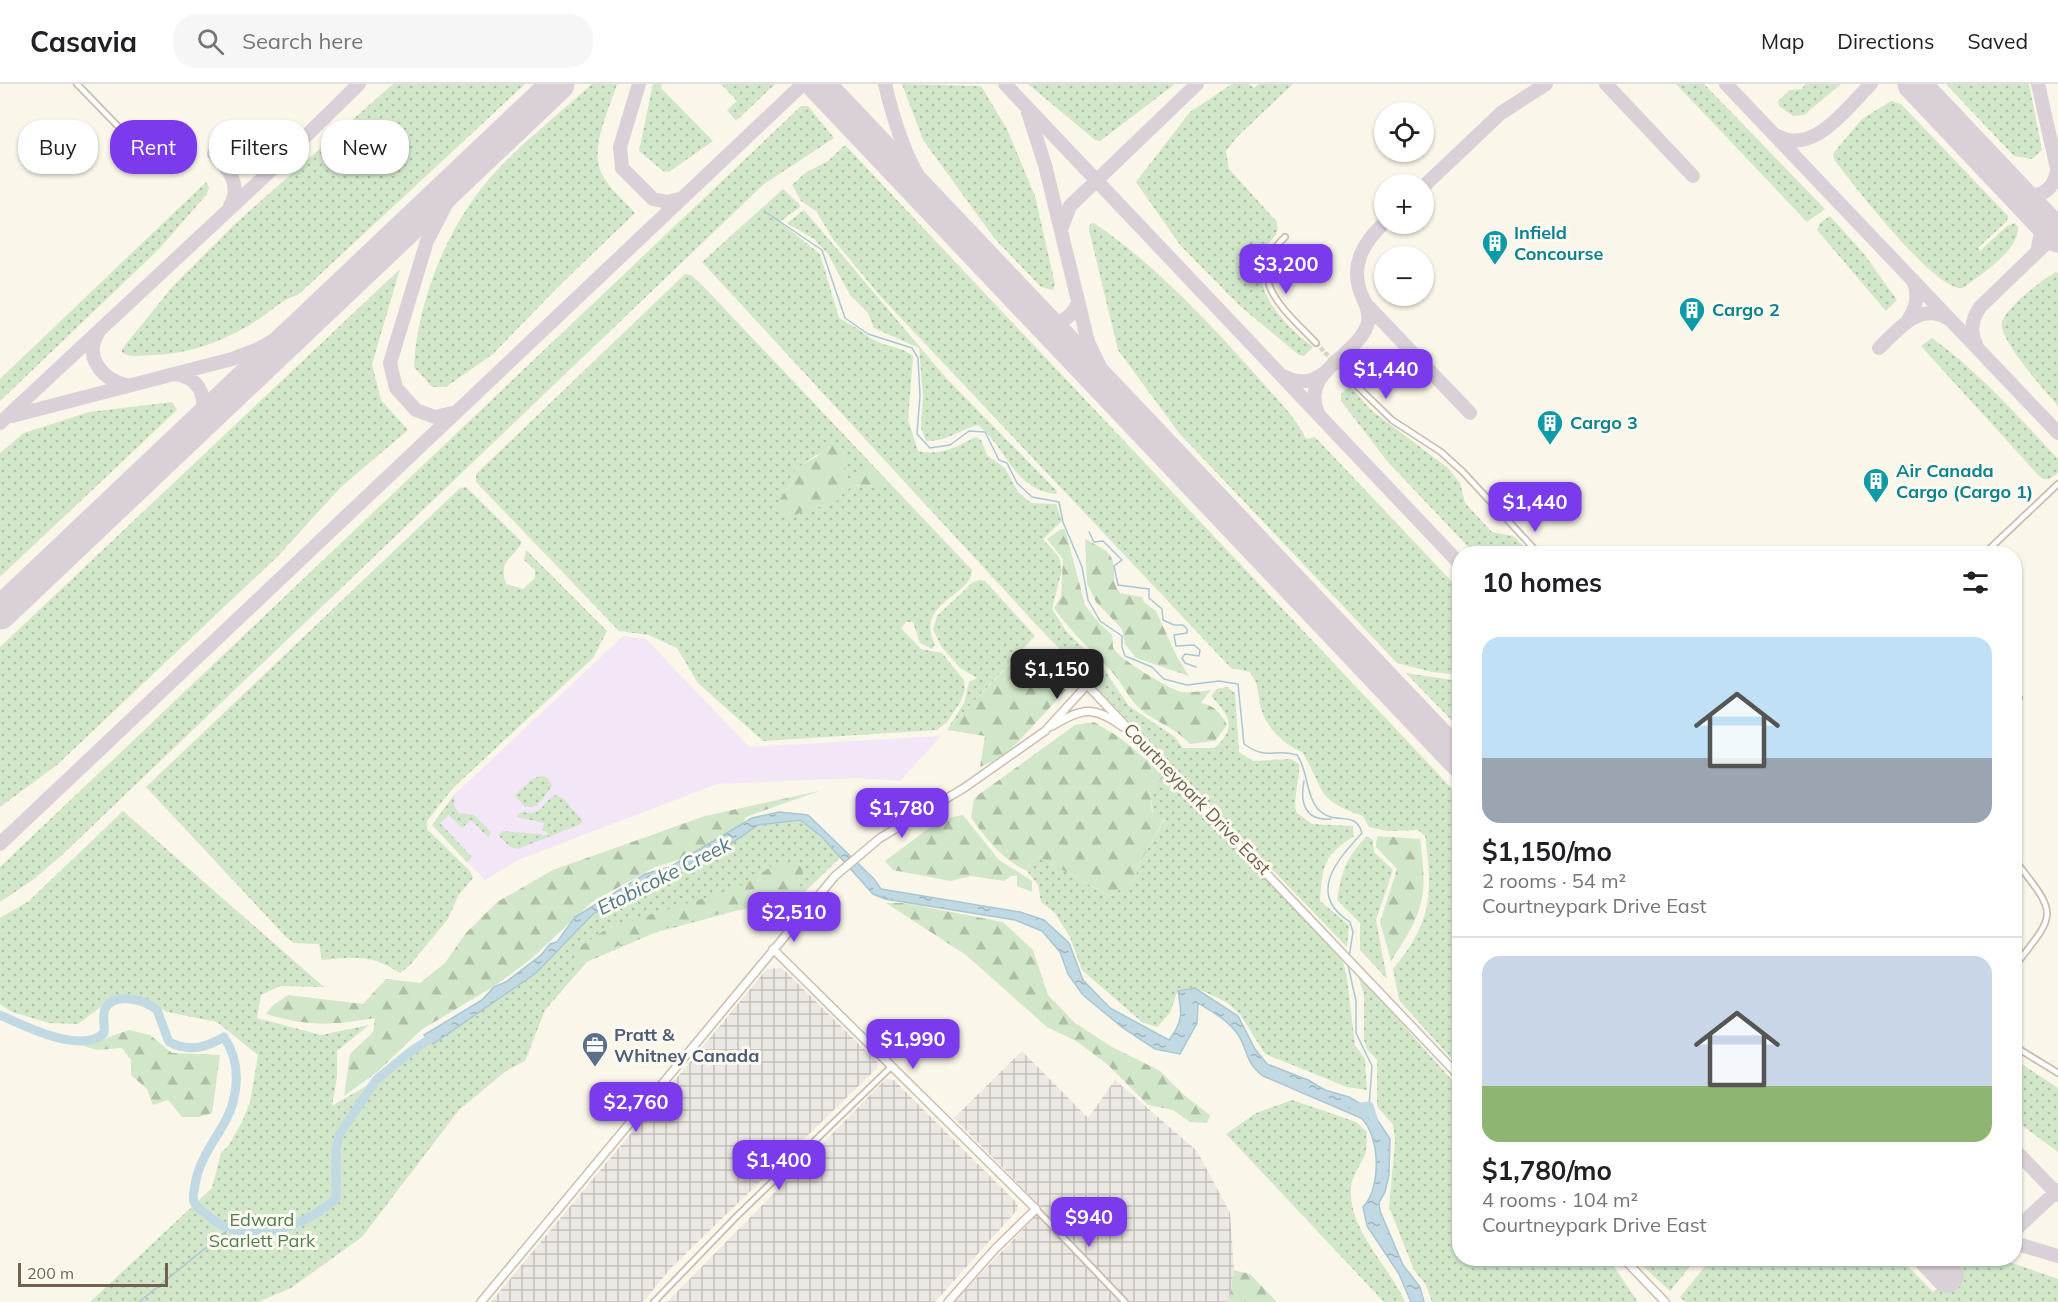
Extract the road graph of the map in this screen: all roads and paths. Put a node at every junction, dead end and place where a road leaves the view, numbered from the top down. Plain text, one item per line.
1 (77, 84) edge
2 (112, 120) edge
3 (1285, 237) dead end
4 (1316, 343) tunnel mouth
5 (1354, 383) tunnel mouth
6 (2058, 483) edge
7 (1532, 546) edge
8 (1992, 546) edge
9 (1045, 731) junction
10 (1137, 738) junction
11 (2022, 866) edge
12 (2049, 895) dead end
13 (2043, 940) dead end
14 (773, 949) junction
15 (2022, 960) edge
16 (2022, 1051) edge
17 (891, 1066) junction
18 (1452, 1069) edge
19 (2058, 1073) edge
20 (1036, 1209) junction
21 (1631, 1266) edge
22 (481, 1302) edge
23 (654, 1302) edge
24 (948, 1302) edge
25 (1125, 1302) edge
26 (1665, 1302) edge

1 - 2 street
3 - 4 street
5 - 7 street
6 - 8 street
9 - 10 street
9 - 10 street, Courtneypark Drive East
9 - 14 street, Courtneypark Drive East
10 - 18 street, Courtneypark Drive East
11 - 12 street
13 - 15 street
14 - 17 street
14 - 22 street, Courtneypark Drive East
16 - 19 street
17 - 20 street
17 - 23 street
20 - 24 street
20 - 25 street
21 - 26 street

